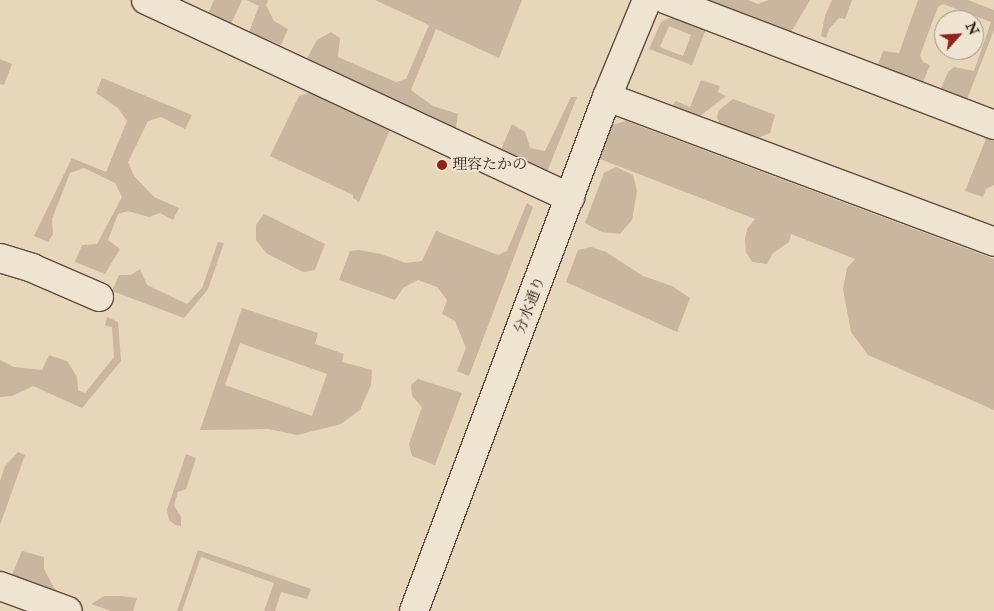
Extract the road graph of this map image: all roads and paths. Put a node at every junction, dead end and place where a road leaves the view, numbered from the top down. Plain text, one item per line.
1 (146, 0) edge
2 (650, 1) edge
3 (607, 96) junction
4 (994, 125) edge
5 (570, 198) junction
6 (994, 242) edge
7 (0, 258) edge
8 (99, 297) dead end
9 (0, 586) edge
10 (68, 611) edge
11 (414, 611) edge

1 - 5 street
2 - 3 street, 分水通り
2 - 4 street
3 - 5 street, 分水通り
3 - 6 street
5 - 11 street, 分水通り
7 - 8 street
9 - 10 street

